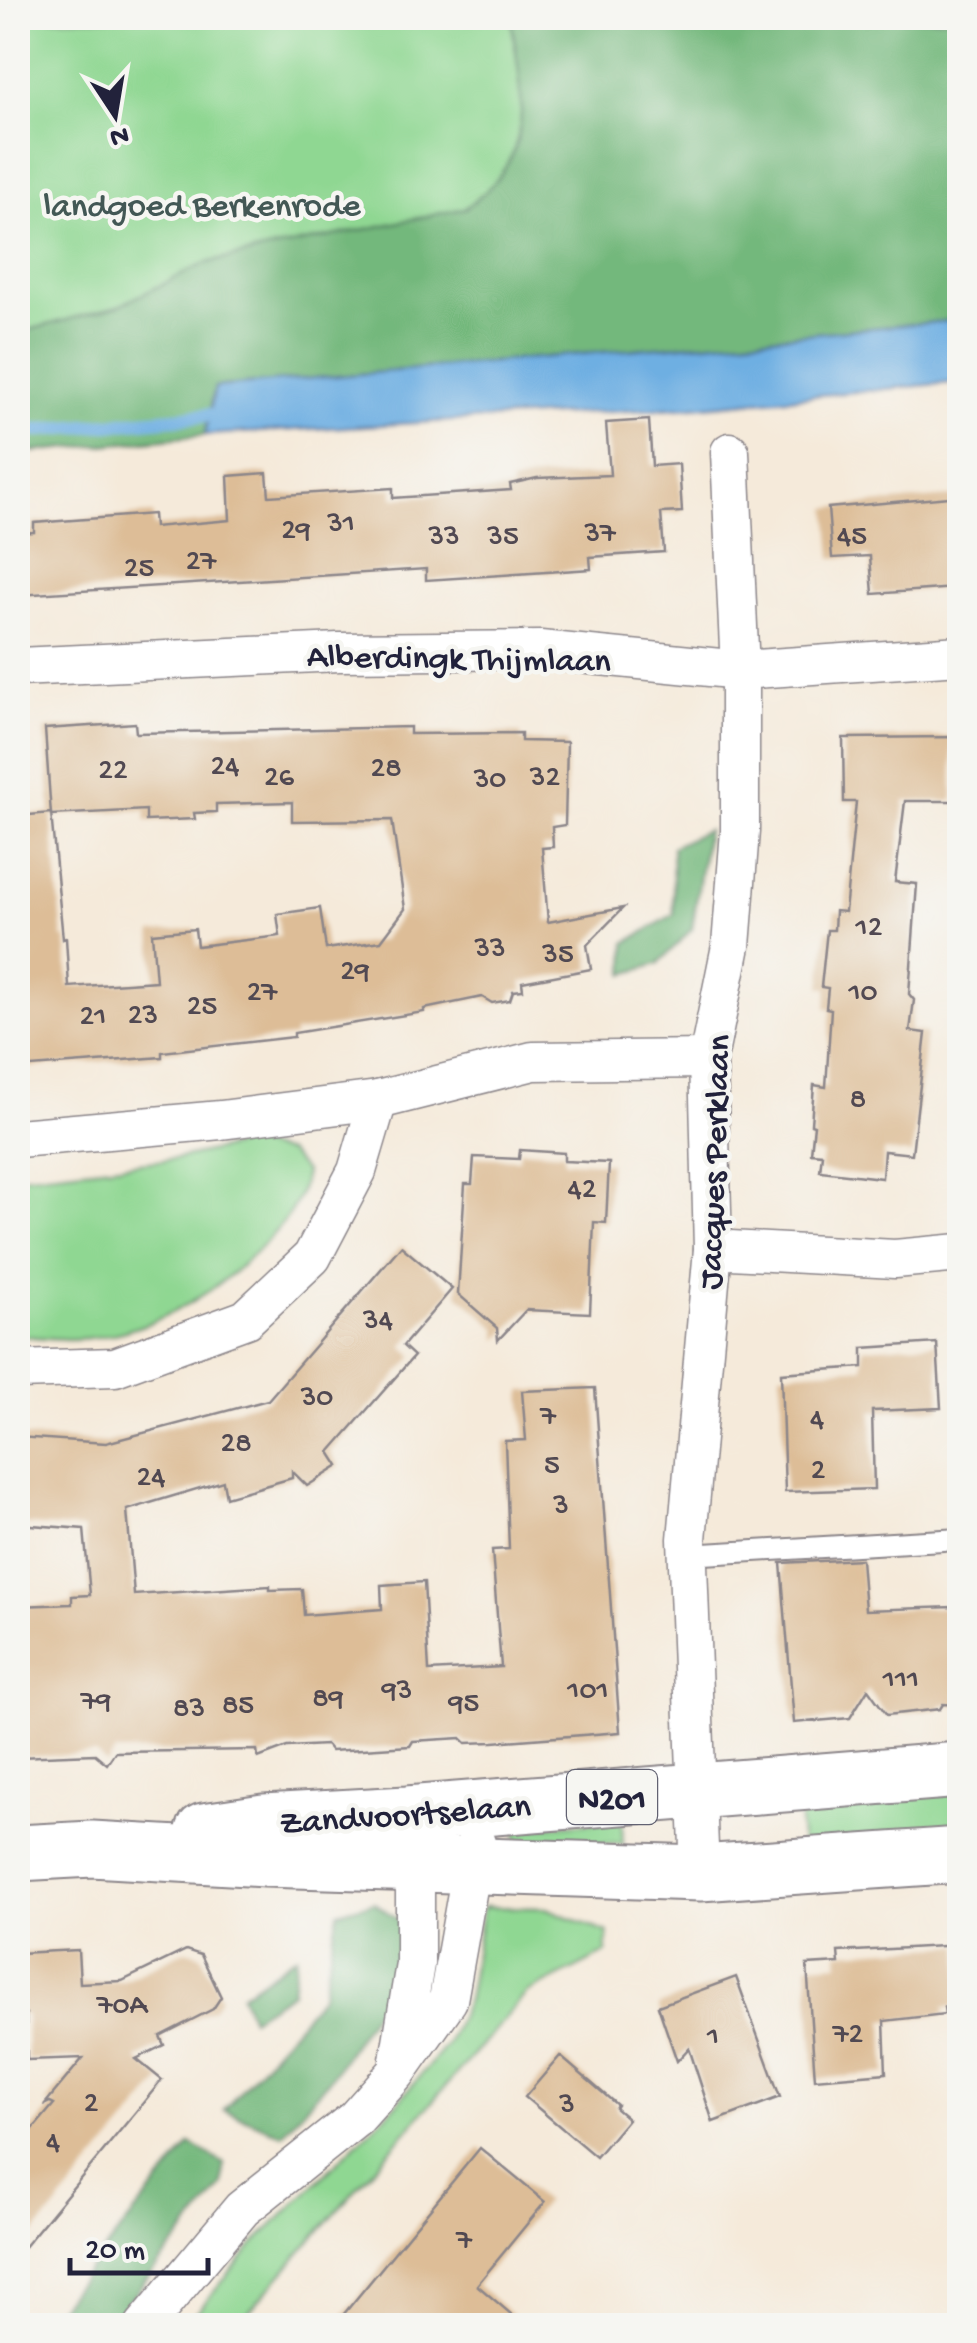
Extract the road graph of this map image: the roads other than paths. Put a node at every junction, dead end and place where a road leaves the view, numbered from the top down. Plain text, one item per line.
1 (730, 452) dead end
2 (960, 655) edge
3 (18, 667) edge
4 (740, 670) junction
5 (708, 1058) junction
6 (378, 1100) junction
7 (18, 1138) edge
8 (713, 1249) junction
9 (960, 1253) edge
10 (18, 1370) edge
11 (960, 1539) edge
12 (688, 1554) junction
13 (960, 1770) edge
14 (696, 1790) junction
15 (482, 1808) junction
16 (410, 1840) junction
17 (18, 1852) edge
18 (960, 1855) edge
19 (472, 1865) junction
20 (700, 1873) junction
21 (396, 2072) junction
22 (144, 2326) edge

1 - 4 street, Jacques Perklaan
2 - 4 street, Alberdingk Thijmlaan
3 - 4 street, Alberdingk Thijmlaan
4 - 5 street, Jacques Perklaan
5 - 6 street
5 - 8 street, Jacques Perklaan
6 - 7 street
6 - 10 street
8 - 9 street
8 - 12 street, Jacques Perklaan
11 - 12 lane
12 - 14 street, Jacques Perklaan
13 - 14 main road, Zandvoortselaan / N201
14 - 15 main road, Zandvoortselaan / N201
14 - 20 street, Jacques Perklaan
15 - 16 main road, Zandvoortselaan / N201
15 - 19 street
16 - 17 main road, Zandvoortselaan / N201
16 - 19 main road, Zandvoortselaan / N201
16 - 21 street
18 - 20 main road, Zandvoortselaan / N201
19 - 20 main road, Zandvoortselaan / N201
19 - 21 street
21 - 22 street

